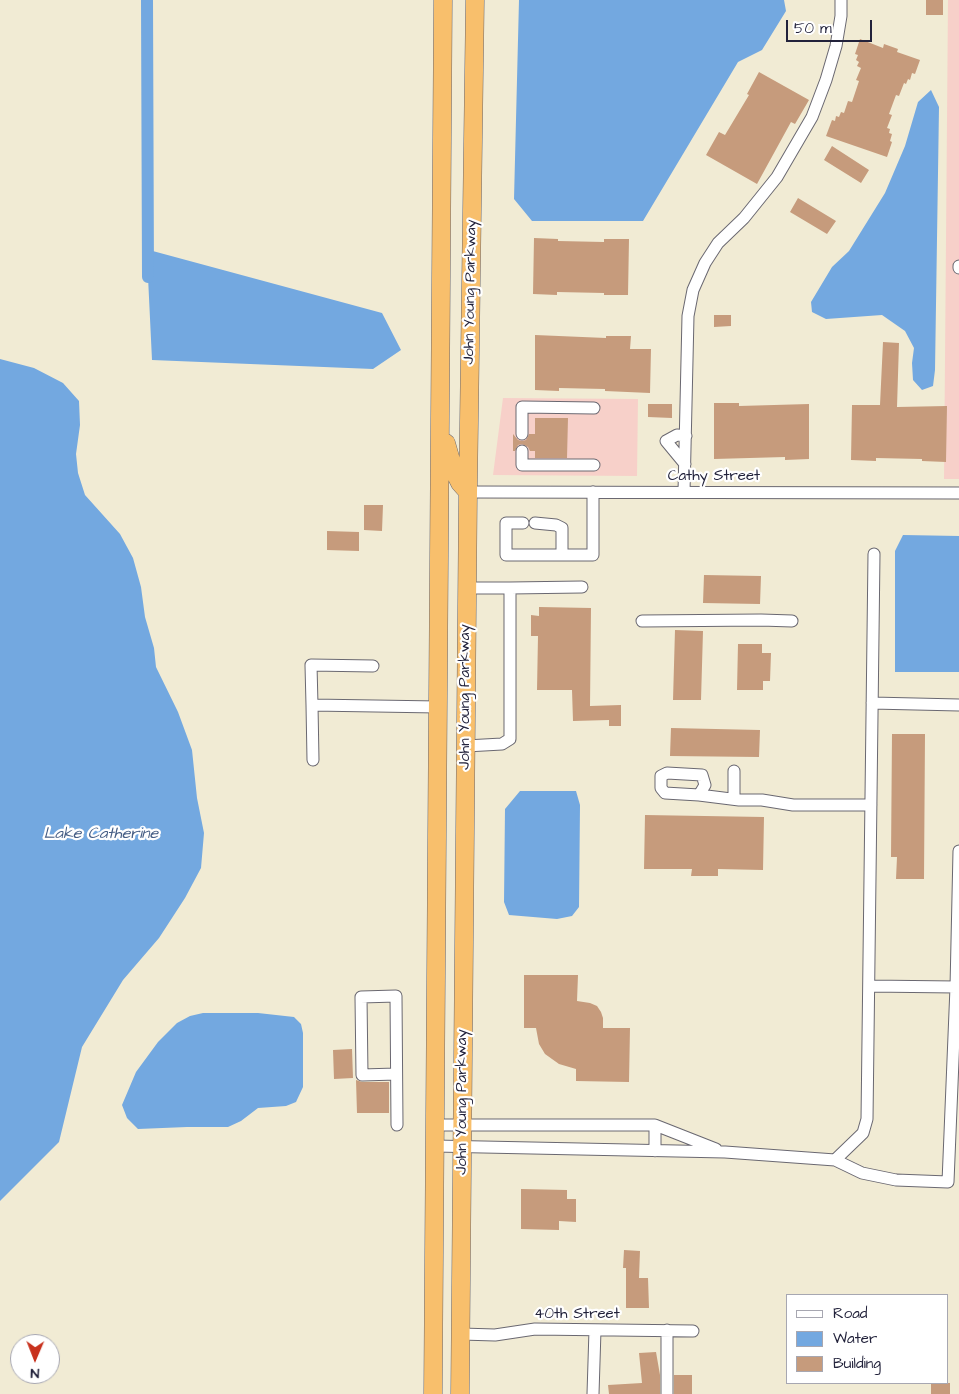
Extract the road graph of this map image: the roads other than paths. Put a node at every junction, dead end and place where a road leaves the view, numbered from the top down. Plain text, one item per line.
1 (443, 0) edge
2 (475, 0) edge
3 (841, 0) edge
4 (594, 408) dead end
5 (440, 413) junction
6 (522, 434) dead end
7 (686, 436) junction
8 (522, 451) dead end
9 (685, 464) junction
10 (594, 465) dead end
11 (468, 492) junction
12 (593, 492) junction
13 (684, 492) junction
14 (959, 493) edge
15 (522, 523) dead end
16 (535, 523) dead end
17 (874, 554) dead end
18 (562, 555) junction
19 (582, 587) dead end
20 (467, 588) junction
21 (510, 588) junction
22 (642, 621) dead end
23 (792, 621) dead end
24 (373, 666) dead end
25 (872, 703) junction
26 (312, 705) junction
27 (959, 705) edge
28 (438, 707) junction
29 (466, 746) junction
30 (312, 760) dead end
31 (734, 771) dead end
32 (699, 795) dead end
33 (734, 799) junction
34 (871, 805) junction
35 (959, 851) edge
36 (869, 986) junction
37 (956, 987) junction
38 (396, 1074) junction
39 (463, 1124) junction
40 (397, 1125) dead end
41 (435, 1125) junction
42 (655, 1125) junction
43 (435, 1146) junction
44 (463, 1147) junction
45 (656, 1151) junction
46 (725, 1152) junction
47 (835, 1160) junction
48 (595, 1330) junction
49 (667, 1330) junction
50 (693, 1331) dead end
51 (461, 1334) junction
52 (433, 1394) edge
53 (460, 1394) edge
54 (593, 1394) edge
55 (667, 1394) edge

1 - 5 highway, John Young Parkway
2 - 11 highway, John Young Parkway
3 - 7 street
4 - 6 street
5 - 11 highway
5 - 28 highway, John Young Parkway
7 - 9 street
7 - 9 street
8 - 10 street
9 - 13 street
11 - 12 street, Cathy Street
11 - 20 highway, John Young Parkway
12 - 13 street, Cathy Street
12 - 18 street
13 - 14 street, Cathy Street
15 - 18 street
16 - 18 street
17 - 25 street
19 - 21 street
20 - 21 street
20 - 29 highway, John Young Parkway
21 - 29 street
22 - 23 street
24 - 26 street
25 - 27 street
25 - 34 street
26 - 28 street
26 - 30 street
28 - 41 highway, John Young Parkway
29 - 39 highway, John Young Parkway
31 - 33 street
32 - 33 street
33 - 34 street
34 - 36 street
35 - 37 street
36 - 37 street
36 - 47 street
37 - 47 street
38 - 38 street
38 - 40 street
39 - 41 street
39 - 42 street
39 - 44 highway, John Young Parkway
41 - 43 highway, John Young Parkway
42 - 45 street
42 - 46 street
43 - 44 street
43 - 52 highway, John Young Parkway
44 - 45 street
44 - 51 highway, John Young Parkway
45 - 46 street
46 - 47 street
48 - 49 street, 40th Street
48 - 51 street, 40th Street
48 - 54 street
49 - 50 street, 40th Street
49 - 55 street
51 - 53 highway, John Young Parkway

